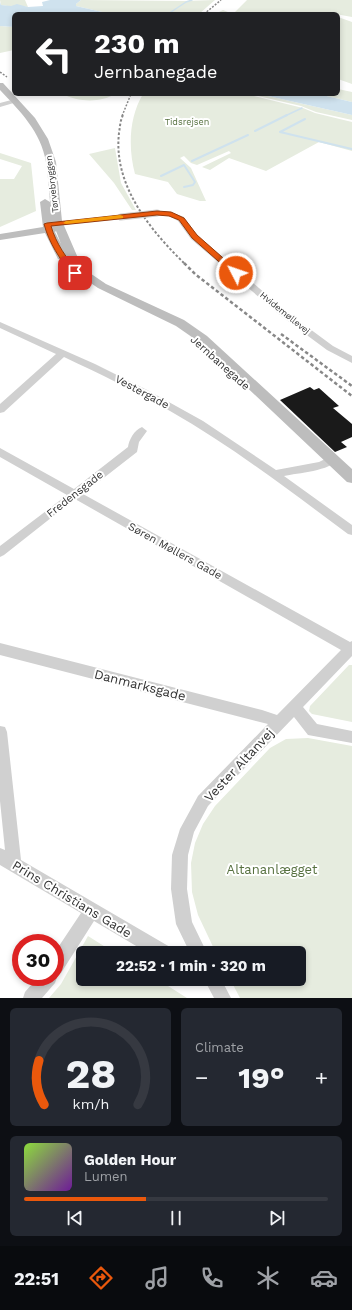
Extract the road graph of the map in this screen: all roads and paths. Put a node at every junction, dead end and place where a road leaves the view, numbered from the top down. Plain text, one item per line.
1 (0, 85) edge
2 (15, 101) junction
3 (2, 102) edge
4 (53, 226) junction
5 (0, 232) edge
6 (0, 237) edge
7 (0, 325) edge
8 (62, 354) junction
9 (352, 360) edge
10 (0, 410) edge
11 (142, 431) dead end
12 (0, 452) edge
13 (329, 461) junction
14 (275, 475) junction
15 (352, 478) edge
16 (352, 487) edge
17 (74, 494) junction
18 (352, 531) edge
19 (0, 552) edge
20 (0, 649) edge
21 (351, 649) edge
22 (293, 708) junction
23 (279, 722) junction
24 (0, 732) edge
25 (352, 737) edge
26 (5, 813) edge
27 (0, 856) edge
28 (14, 865) junction
29 (92, 910) junction
30 (152, 946) edge
31 (195, 946) edge
32 (64, 953) edge
33 (41, 986) edge
34 (216, 986) edge
35 (31, 998) edge
36 (223, 998) edge

1 - 2 main road, Tørvebryggen
2 - 3 street
2 - 4 main road, Tørvebryggen
3 - 4 main road, Tørvebryggen
4 - 5 main road
4 - 6 main road
4 - 9 street, Hvidemøllevej, bridge
4 - 13 main road, Jernbanegade
7 - 8 street, Vestergade
8 - 10 street
8 - 14 street, Vestergade
11 - 17 street, Fredensgade
12 - 17 street, Søren Møllers Gade
13 - 14 street
13 - 15 main road, Jernbanegade
13 - 16 main road, Jernbanegade
14 - 18 street, Vestergade
17 - 19 street, Fredensgade
17 - 21 street, Søren Møllers Gade
20 - 23 street, Danmarksgade
21 - 22 street, Vester Altanvej
22 - 23 street, Vester Altanvej
22 - 25 street
23 - 31 street, Vester Altanvej
24 - 26 street
26 - 28 street
27 - 28 street, Prins Christians Gade
28 - 29 street, Prins Christians Gade
29 - 30 street, Prins Christians Gade
29 - 32 street
33 - 35 street
34 - 36 street

